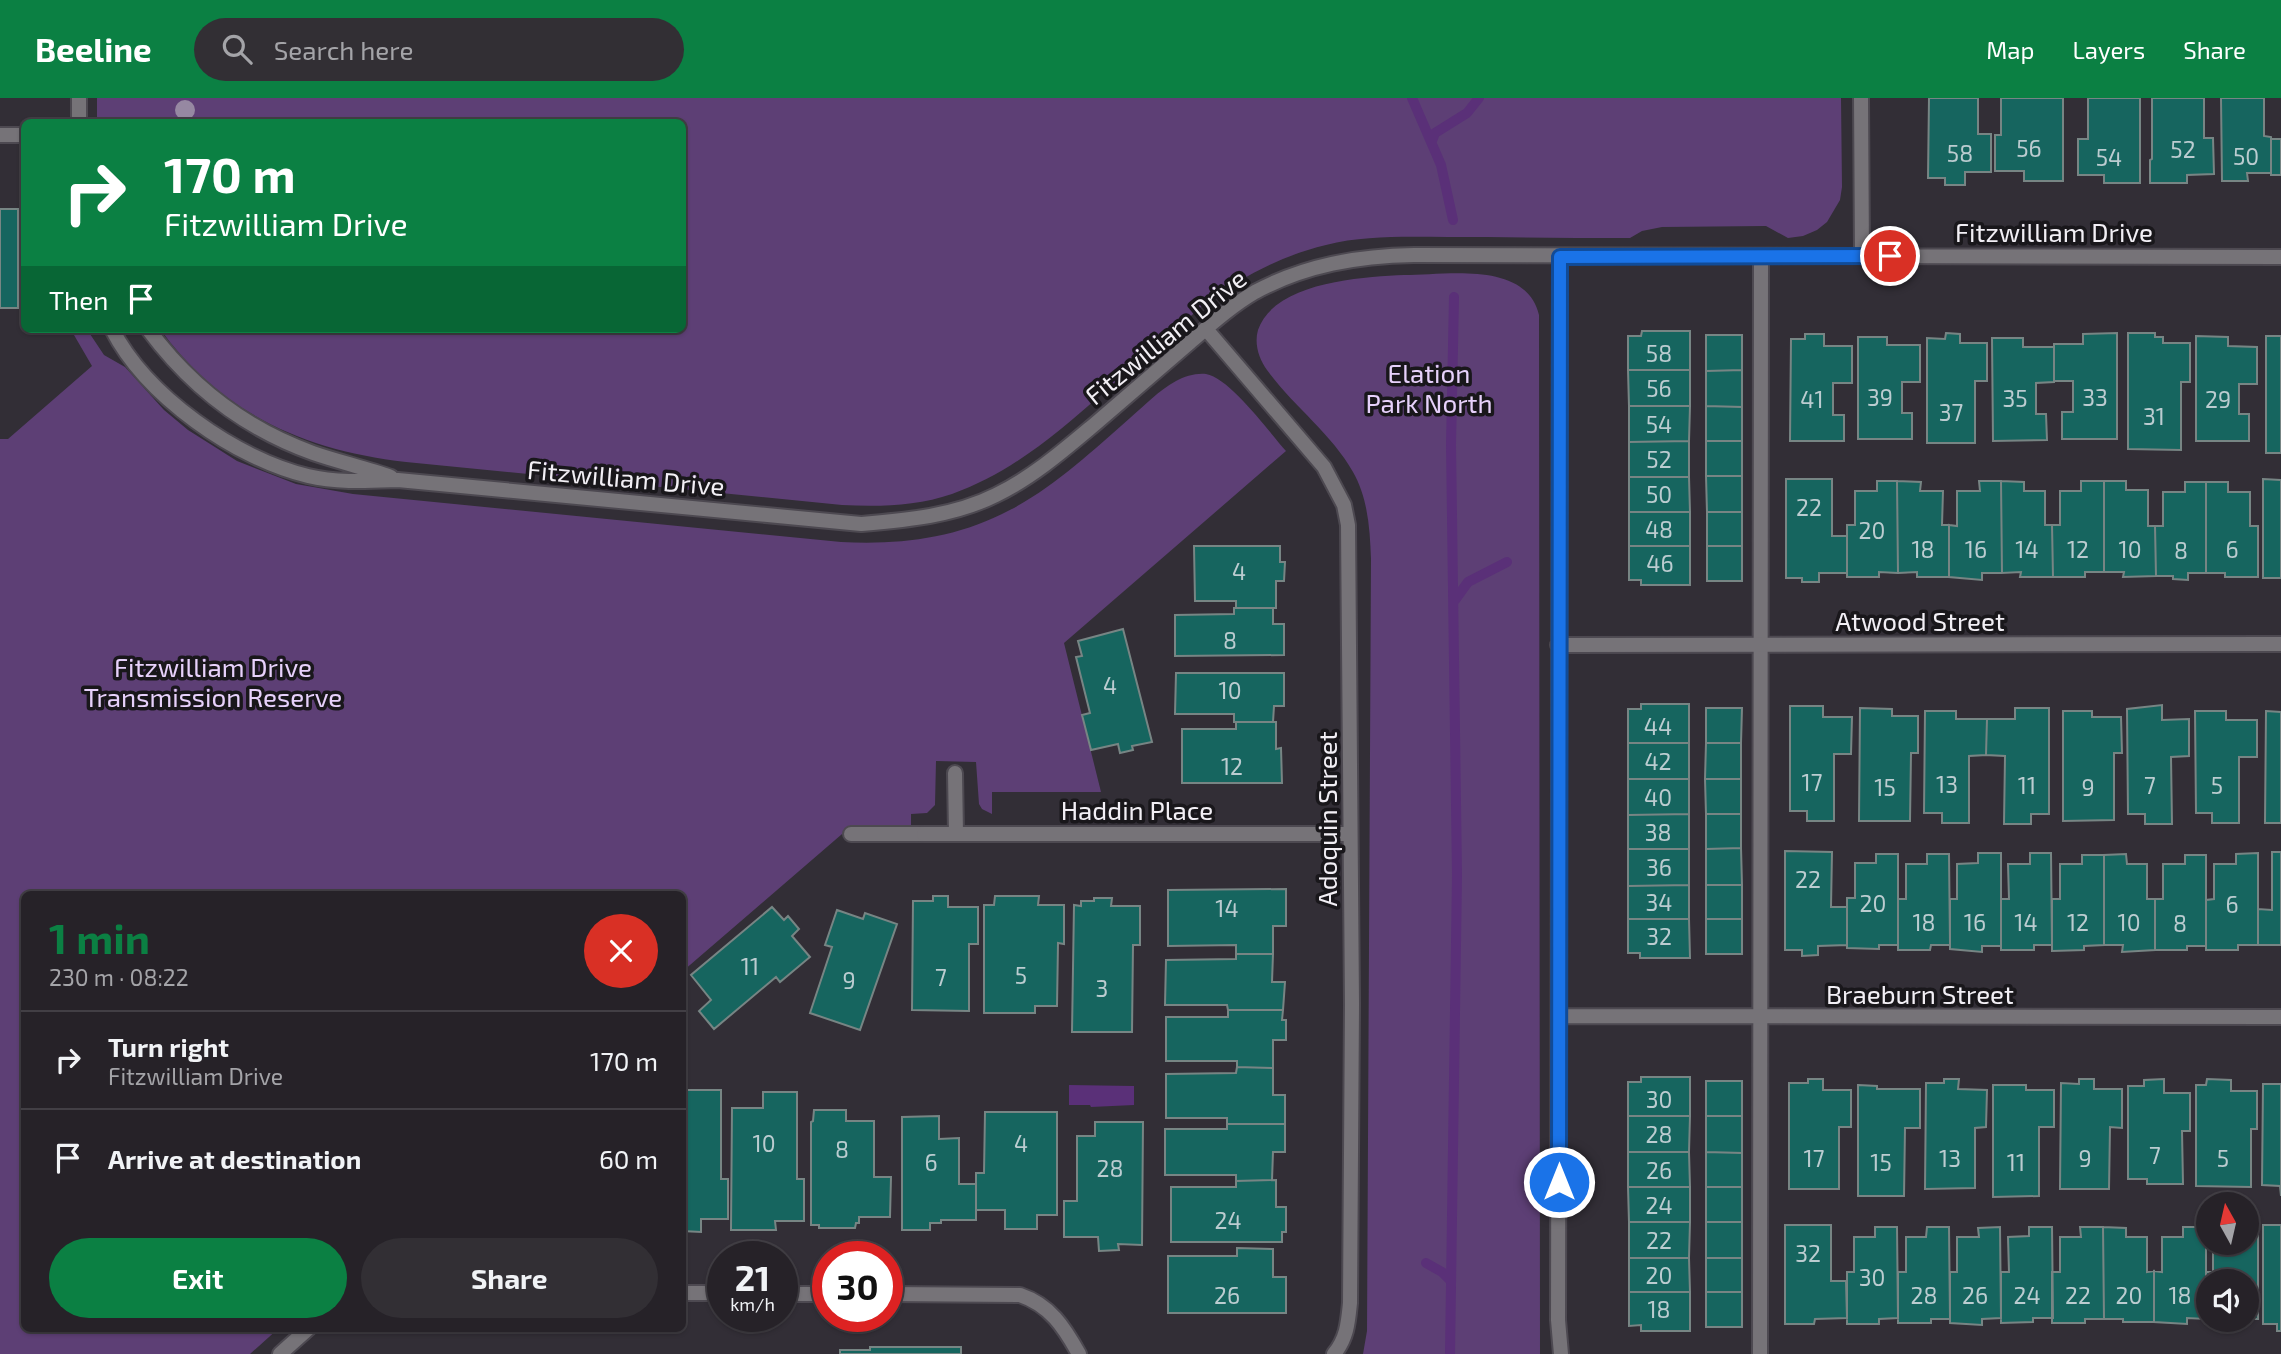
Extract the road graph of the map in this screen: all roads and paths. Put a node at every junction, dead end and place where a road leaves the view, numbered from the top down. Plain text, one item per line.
1 (79, 98) edge
2 (1861, 98) edge
3 (79, 119) edge
4 (0, 135) edge
5 (21, 135) edge
6 (1862, 255) junction
7 (1761, 256) junction
8 (1560, 257) junction
9 (2281, 257) edge
10 (1206, 330) junction
11 (115, 333) edge
12 (151, 333) edge
13 (398, 480) junction
14 (1760, 644) junction
15 (2281, 644) edge
16 (1558, 645) junction
17 (955, 773) dead end
18 (851, 834) dead end
19 (956, 834) junction
20 (1349, 834) junction
21 (1559, 1016) junction
22 (1761, 1017) junction
23 (2281, 1017) edge
24 (686, 1293) edge
25 (707, 1293) edge
26 (903, 1294) edge
27 (305, 1332) edge
28 (280, 1354) edge
29 (1079, 1354) edge
30 (1334, 1354) edge
31 (1561, 1354) edge
32 (1760, 1354) edge

1 - 3 street
2 - 6 street
4 - 5 street
6 - 7 street, Fitzwilliam Drive
6 - 9 street, Fitzwilliam Drive
7 - 8 street, Fitzwilliam Drive
7 - 14 street
8 - 10 street, Fitzwilliam Drive
8 - 16 street
10 - 13 street, Fitzwilliam Drive
10 - 20 street, Adoquin Street
11 - 13 street, Fitzwilliam Drive
12 - 13 street, Fitzwilliam Drive
14 - 15 street, Atwood Street
14 - 16 street, Atwood Street
14 - 22 street
16 - 21 street
17 - 19 street
18 - 19 street, Haddin Place
19 - 20 street, Haddin Place
20 - 30 street, Adoquin Street
21 - 22 street, Braeburn Street
21 - 31 street
22 - 23 street, Braeburn Street
22 - 32 street
24 - 25 street
26 - 29 street
27 - 28 street

